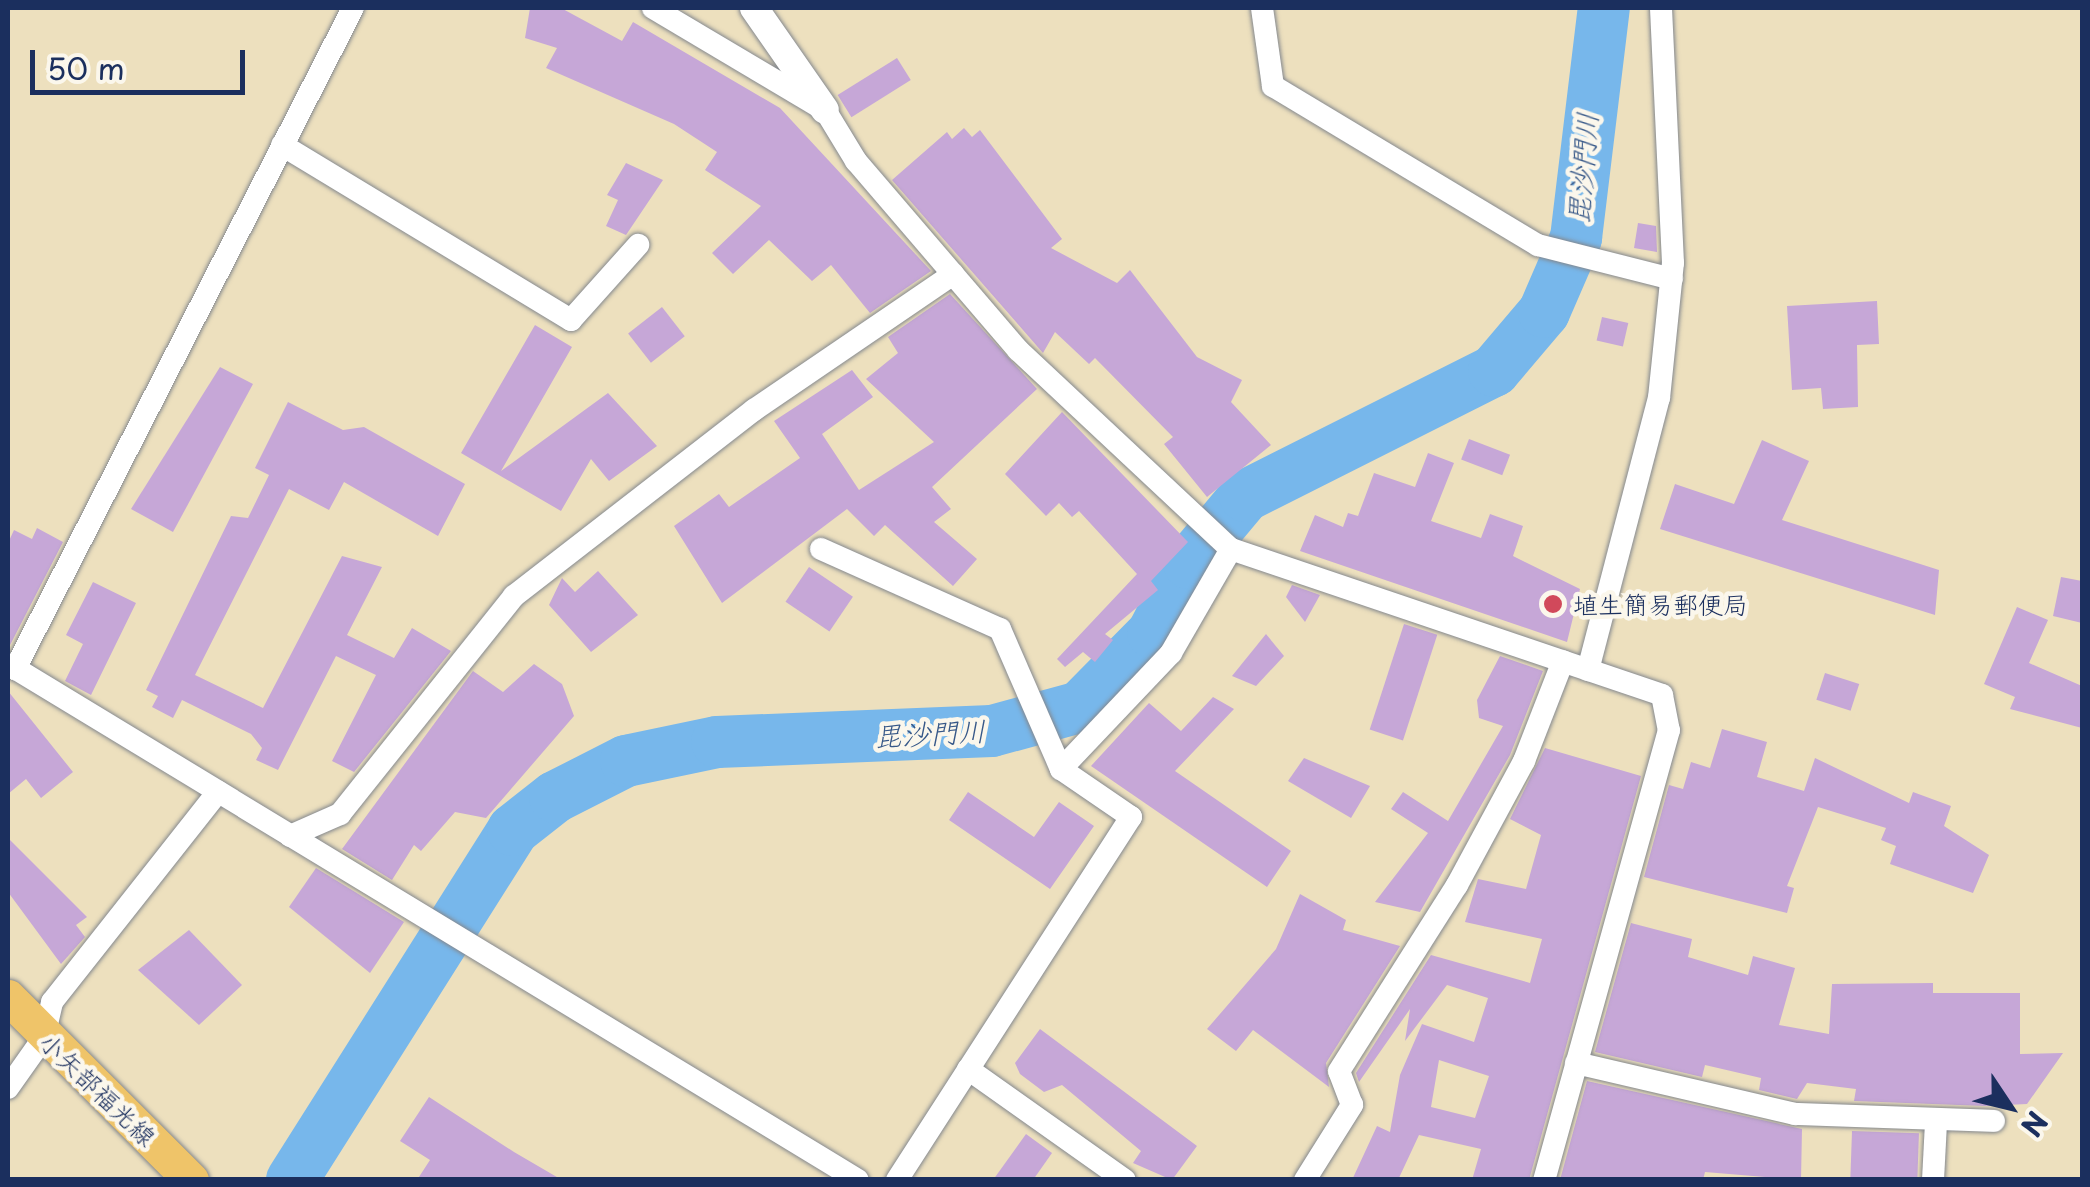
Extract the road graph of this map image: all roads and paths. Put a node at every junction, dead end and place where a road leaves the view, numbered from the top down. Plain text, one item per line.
1 (353, 8) edge
2 (654, 8) edge
3 (754, 8) edge
4 (1262, 8) edge
5 (1661, 8) edge
6 (825, 110) junction
7 (282, 145) junction
8 (638, 245) dead end
9 (953, 274) junction
10 (1672, 278) junction
11 (821, 549) dead end
12 (1231, 549) junction
13 (1563, 661) junction
14 (11, 666) edge
15 (1588, 670) junction
16 (1062, 769) junction
17 (218, 792) junction
18 (290, 836) junction
19 (8, 998) edge
20 (44, 1037) junction
21 (1576, 1063) junction
22 (968, 1069) junction
23 (8, 1088) edge
24 (1994, 1121) dead end
25 (1936, 1122) junction
26 (191, 1180) edge
27 (858, 1180) edge
28 (898, 1180) edge
29 (1126, 1180) edge
30 (1305, 1180) edge
31 (1544, 1180) edge
32 (1932, 1180) edge

1 - 7 street
2 - 6 street
3 - 6 street
4 - 10 street
5 - 10 street
6 - 9 street
7 - 8 street
7 - 14 street
9 - 12 street
9 - 18 street
10 - 15 street
11 - 16 street
12 - 13 street
12 - 16 street
13 - 15 street
13 - 30 street
14 - 17 street
15 - 21 street
16 - 22 street
17 - 18 street
17 - 20 street
18 - 27 street
19 - 20 main road, 小矢部福光線
20 - 23 street
20 - 26 main road, 小矢部福光線
21 - 25 street
21 - 31 street
22 - 28 street
22 - 29 street
24 - 25 street
25 - 32 street

